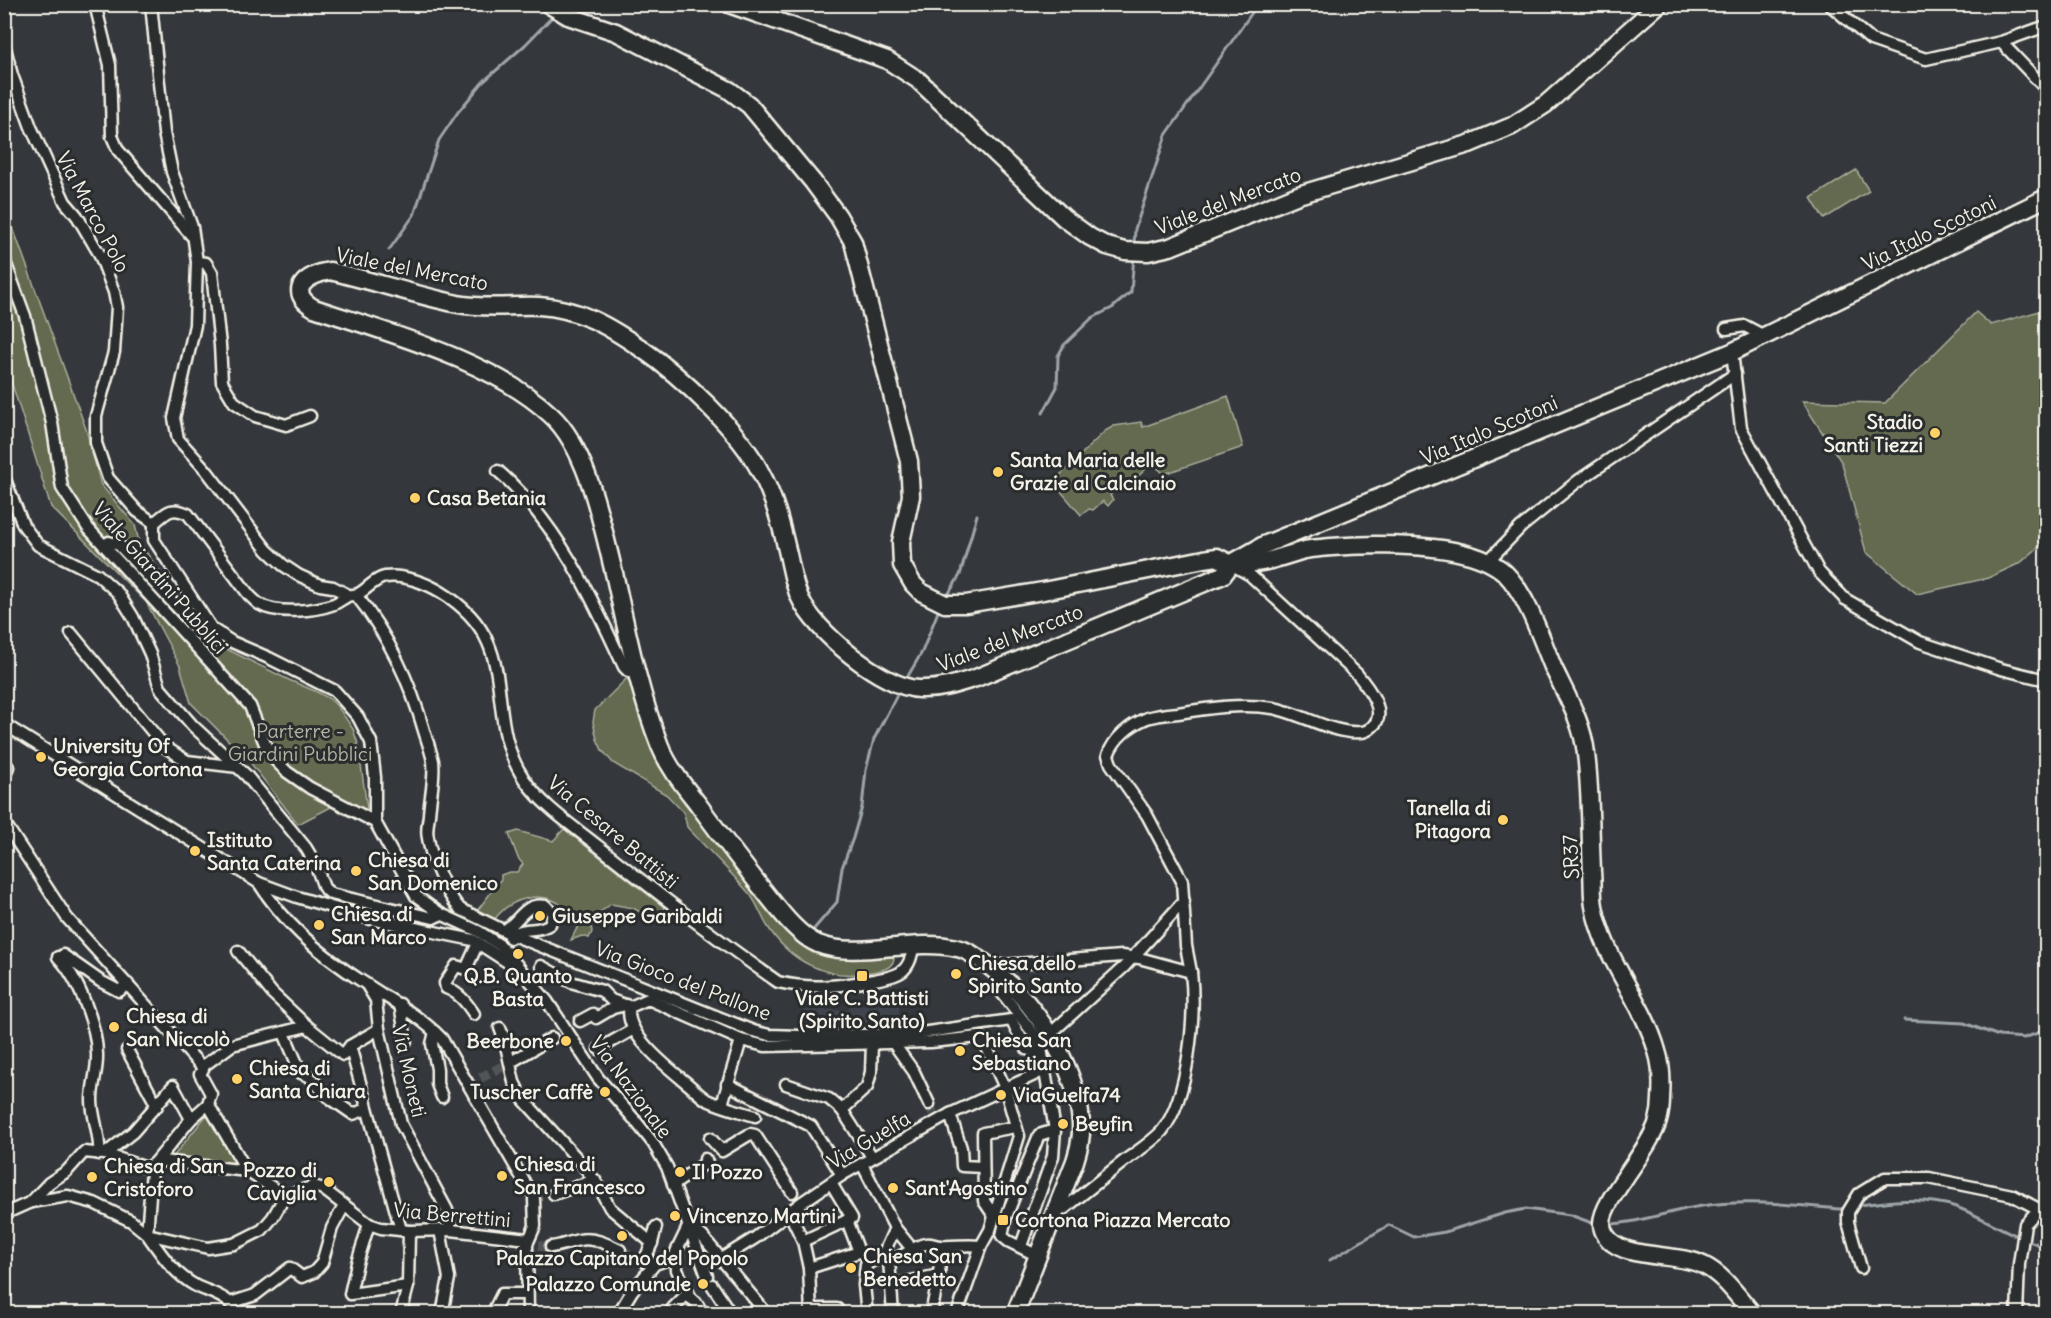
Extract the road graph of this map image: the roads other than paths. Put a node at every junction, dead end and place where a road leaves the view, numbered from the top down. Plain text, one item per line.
1 (95, 4) edge
2 (151, 4) edge
3 (548, 4) edge
4 (729, 4) edge
5 (1659, 4) edge
6 (1829, 4) edge
7 (2046, 26) edge
8 (2001, 42) junction
9 (4, 44) edge
10 (2046, 89) edge
11 (2046, 198) edge
12 (193, 237) junction
13 (4, 259) edge
14 (197, 262) junction
15 (1726, 329) dead end
16 (1764, 336) junction
17 (1732, 352) junction
18 (1735, 374) junction
19 (310, 416) dead end
20 (498, 471) dead end
21 (4, 477) edge
22 (154, 523) junction
23 (104, 545) junction
24 (1488, 561) junction
25 (1230, 564) junction
26 (352, 595) junction
27 (71, 633) dead end
28 (222, 635) junction
29 (636, 669) junction
30 (2046, 680) edge
31 (4, 724) edge
32 (4, 762) edge
33 (238, 768) junction
34 (4, 777) edge
35 (4, 822) edge
36 (375, 822) junction
37 (259, 883) junction
38 (1185, 900) junction
39 (441, 914) junction
40 (509, 933) junction
41 (478, 943) junction
42 (498, 944) junction
43 (914, 944) junction
44 (238, 951) dead end
45 (1133, 957) junction
46 (541, 966) dead end
47 (994, 971) junction
48 (1191, 972) junction
49 (526, 973) junction
50 (128, 984) junction
51 (366, 984) junction
52 (400, 1004) junction
53 (628, 1008) junction
54 (474, 1014) dead end
55 (580, 1021) dead end
56 (307, 1026) junction
57 (500, 1028) dead end
58 (379, 1029) junction
59 (634, 1029) junction
60 (435, 1032) junction
61 (284, 1033) junction
62 (1050, 1034) junction
63 (552, 1038) dead end
64 (741, 1040) junction
65 (406, 1041) dead end
66 (872, 1044) junction
67 (894, 1044) junction
68 (350, 1046) junction
69 (599, 1049) dead end
70 (127, 1050) dead end
71 (1042, 1055) junction
72 (511, 1062) junction
73 (202, 1067) junction
74 (1045, 1070) junction
75 (728, 1084) junction
76 (786, 1084) dead end
77 (1005, 1088) junction
78 (442, 1097) dead end
79 (208, 1104) junction
80 (929, 1104) tunnel mouth
81 (724, 1106) junction
82 (157, 1107) junction
83 (367, 1108) junction
84 (842, 1110) junction
85 (950, 1114) junction
86 (755, 1116) dead end
87 (191, 1119) junction
88 (1015, 1127) junction
89 (1055, 1130) junction
90 (710, 1138) dead end
91 (102, 1154) junction
92 (872, 1157) junction
93 (705, 1159) dead end
94 (155, 1163) junction
95 (862, 1164) junction
96 (983, 1167) junction
97 (247, 1171) junction
98 (842, 1175) junction
99 (831, 1183) junction
100 (673, 1185) junction
101 (600, 1188) junction
102 (554, 1194) dead end
103 (285, 1196) junction
104 (797, 1199) junction
105 (31, 1202) junction
106 (344, 1206) junction
107 (2043, 1211) edge
108 (789, 1212) junction
109 (4, 1214) edge
110 (1054, 1215) junction
111 (994, 1216) junction
112 (847, 1220) junction
113 (369, 1224) junction
114 (689, 1225) junction
115 (656, 1227) dead end
116 (895, 1228) junction
117 (446, 1230) junction
118 (405, 1231) junction
119 (147, 1234) junction
120 (803, 1241) junction
121 (531, 1243) junction
122 (652, 1243) junction
123 (908, 1244) dead end
124 (940, 1246) junction
125 (981, 1246) junction
126 (1021, 1246) junction
127 (551, 1247) tunnel mouth
128 (620, 1250) tunnel mouth
129 (859, 1252) junction
130 (676, 1256) junction
131 (1038, 1256) junction
132 (886, 1258) junction
133 (721, 1259) junction
134 (646, 1262) junction
135 (809, 1268) junction
136 (1861, 1269) dead end
137 (939, 1275) junction
138 (892, 1285) junction
139 (408, 1286) junction
140 (526, 1294) junction
141 (690, 1298) junction
142 (230, 1303) junction
143 (811, 1311) edge
144 (223, 1314) edge
145 (400, 1314) edge
146 (442, 1314) edge
147 (492, 1314) edge
148 (528, 1314) edge
149 (618, 1314) edge
150 (671, 1314) edge
151 (703, 1314) edge
152 (731, 1314) edge
153 (767, 1314) edge
154 (838, 1314) edge
155 (867, 1314) edge
156 (893, 1314) edge
157 (931, 1314) edge
158 (957, 1314) edge
159 (1015, 1314) edge
160 (1753, 1314) edge
161 (2018, 1314) edge

1 - 12 street
2 - 12 street
3 - 25 main road, Viale del Mercato
4 - 5 main road, Viale del Mercato
6 - 8 street
7 - 8 street
8 - 10 street
9 - 22 street, Via Marco Polo
11 - 16 main road, Via Italo Scotoni
12 - 14 street
13 - 23 street, Viale Giardini Pubblici
14 - 19 street
14 - 26 street
15 - 16 street
16 - 17 main road, Via Italo Scotoni
17 - 18 street
17 - 25 main road, Via Italo Scotoni
18 - 24 street
18 - 30 street
20 - 29 street
21 - 33 street
22 - 26 street, Via Cesare Battisti
22 - 28 street
23 - 28 street
23 - 36 street, Viale Giardini Pubblici
24 - 25 main road, SR37
24 - 160 main road, SR37
25 - 29 main road, Viale del Mercato
25 - 38 street
26 - 40 street, Via Gioco del Pallone
26 - 43 street, Via Cesare Battisti
27 - 33 street
28 - 36 street
29 - 43 main road, Viale del Mercato
31 - 37 street
32 - 34 street
33 - 39 street
35 - 50 street
36 - 39 street
37 - 41 street
37 - 51 street
38 - 45 street
38 - 48 street
39 - 42 street
40 - 42 street
40 - 71 street, Via Gioco del Pallone
41 - 49 street
41 - 54 street
42 - 49 street, Via Nazionale
43 - 47 main road, Viale del Mercato
44 - 56 street
45 - 47 street
45 - 48 street
45 - 62 street
46 - 53 street
47 - 62 main road, Viale del Mercato
47 - 71 street
48 - 110 street
49 - 100 street, Via Nazionale
50 - 73 street
50 - 91 street
51 - 52 street
51 - 58 street, Via Moneti
52 - 60 street
52 - 65 street
53 - 55 street
53 - 59 street
53 - 64 street
56 - 61 street
56 - 68 street
57 - 72 street
58 - 68 street
58 - 117 street, Via Moneti
59 - 69 street
59 - 81 street
60 - 78 street
60 - 121 street
61 - 73 street
61 - 83 street
62 - 110 main road, Viale del Mercato
63 - 72 street
64 - 66 street
64 - 75 street
66 - 67 street
66 - 84 street
67 - 77 street
67 - 80 street
68 - 83 street
70 - 82 street
71 - 74 street
72 - 101 street
73 - 79 street
74 - 77 street, Via Guelfa
74 - 89 street
75 - 81 street
75 - 98 street
76 - 84 street
77 - 85 street, Via Guelfa
77 - 88 street
79 - 87 street
79 - 97 street
81 - 86 street
82 - 87 street
82 - 91 street
83 - 118 street
84 - 92 street
85 - 92 street, Via Guelfa
85 - 96 street
87 - 94 street
88 - 96 street
88 - 111 street
89 - 126 street
89 - 126 street
90 - 104 street
91 - 94 street
91 - 105 street
92 - 95 street, Via Guelfa
93 - 100 street
94 - 97 street
94 - 119 street
95 - 98 street, Via Guelfa
95 - 116 street
96 - 111 street
97 - 103 street
98 - 99 street, Via Guelfa
99 - 104 street, Via Guelfa
99 - 112 street
100 - 114 street, Via Nazionale
101 - 102 street
101 - 122 street
103 - 106 street, Via Berrettini
103 - 119 street
104 - 108 street, Via Guelfa
105 - 109 street
105 - 119 street
106 - 113 street, Via Berrettini
106 - 142 street
107 - 136 street
107 - 161 street
108 - 120 street
108 - 133 street, Via Guelfa
110 - 131 main road, Viale del Mercato
111 - 125 street
112 - 120 street
112 - 129 street
113 - 118 street, Via Berrettini
113 - 139 street
114 - 130 street
114 - 133 street
114 - 152 street, Via Nazionale
115 - 122 street
116 - 123 street
116 - 132 street
117 - 118 street, Via Berrettini
117 - 121 street, Via Berrettini
117 - 146 street, Via Moneti
118 - 139 street
119 - 142 street
120 - 135 street
121 - 140 street
122 - 134 street
124 - 125 street
124 - 132 street
124 - 137 street
125 - 158 street
126 - 131 street
127 - 128 street
129 - 132 street
129 - 135 street
130 - 134 street
130 - 141 street
131 - 159 main road, Viale del Mercato
132 - 138 street
132 - 155 street
133 - 153 street
134 - 149 street
135 - 143 street
137 - 138 street
137 - 157 street
138 - 156 street
139 - 145 street
140 - 147 street
140 - 148 street
141 - 150 street
141 - 151 street
142 - 144 street
143 - 154 street

